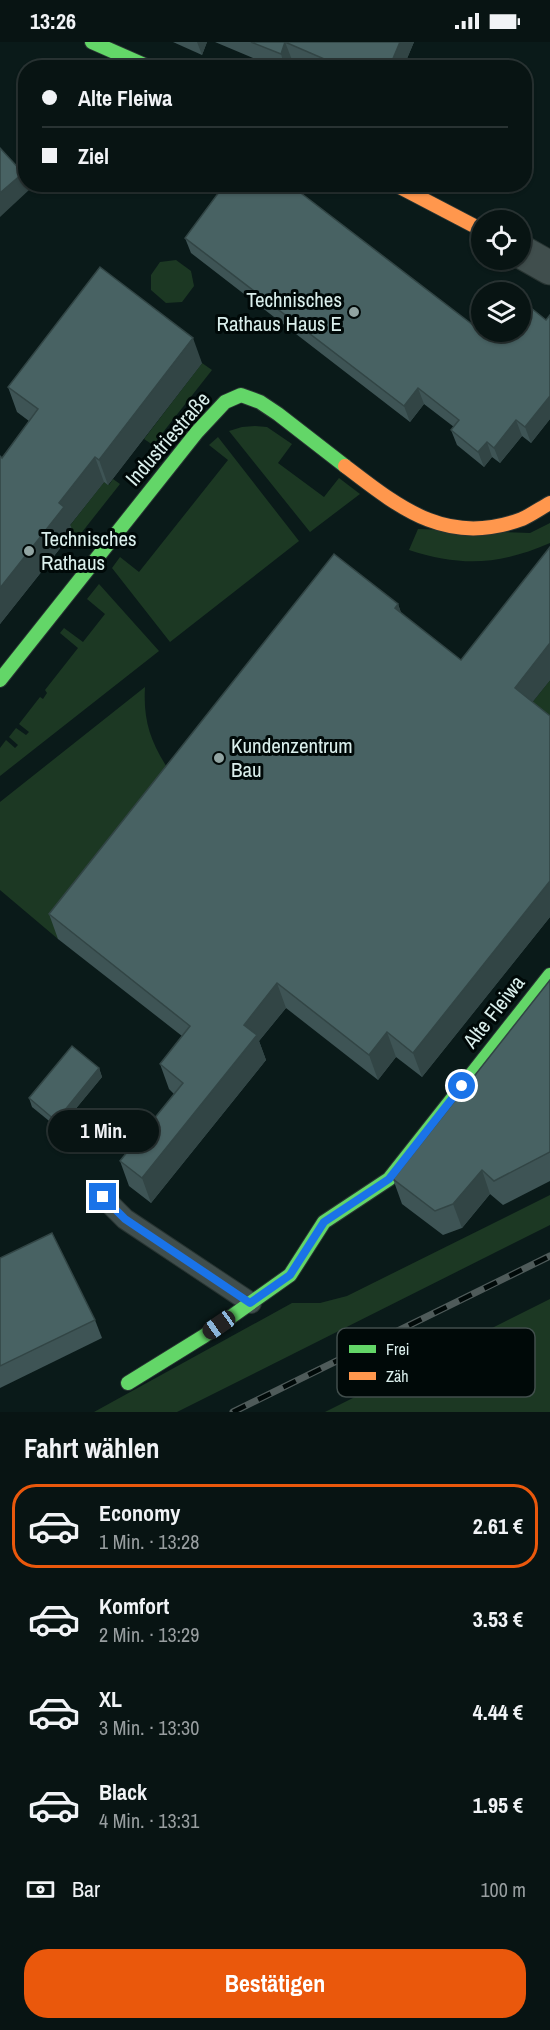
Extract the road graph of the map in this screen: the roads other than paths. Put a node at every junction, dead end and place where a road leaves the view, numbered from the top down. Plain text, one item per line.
1 (92, 42) edge
2 (133, 60) edge
3 (409, 192) edge
4 (471, 224) edge
5 (531, 257) edge
6 (550, 268) edge
7 (550, 503) edge
8 (0, 680) edge
9 (550, 975) edge
10 (103, 1197) dead end
11 (250, 1303) junction
12 (128, 1383) dead end

1 - 2 street
3 - 4 street
5 - 6 street
7 - 8 street, Industriestraße
9 - 11 street, Alte Fleiwa
10 - 11 lane
11 - 12 street, Alte Fleiwa

